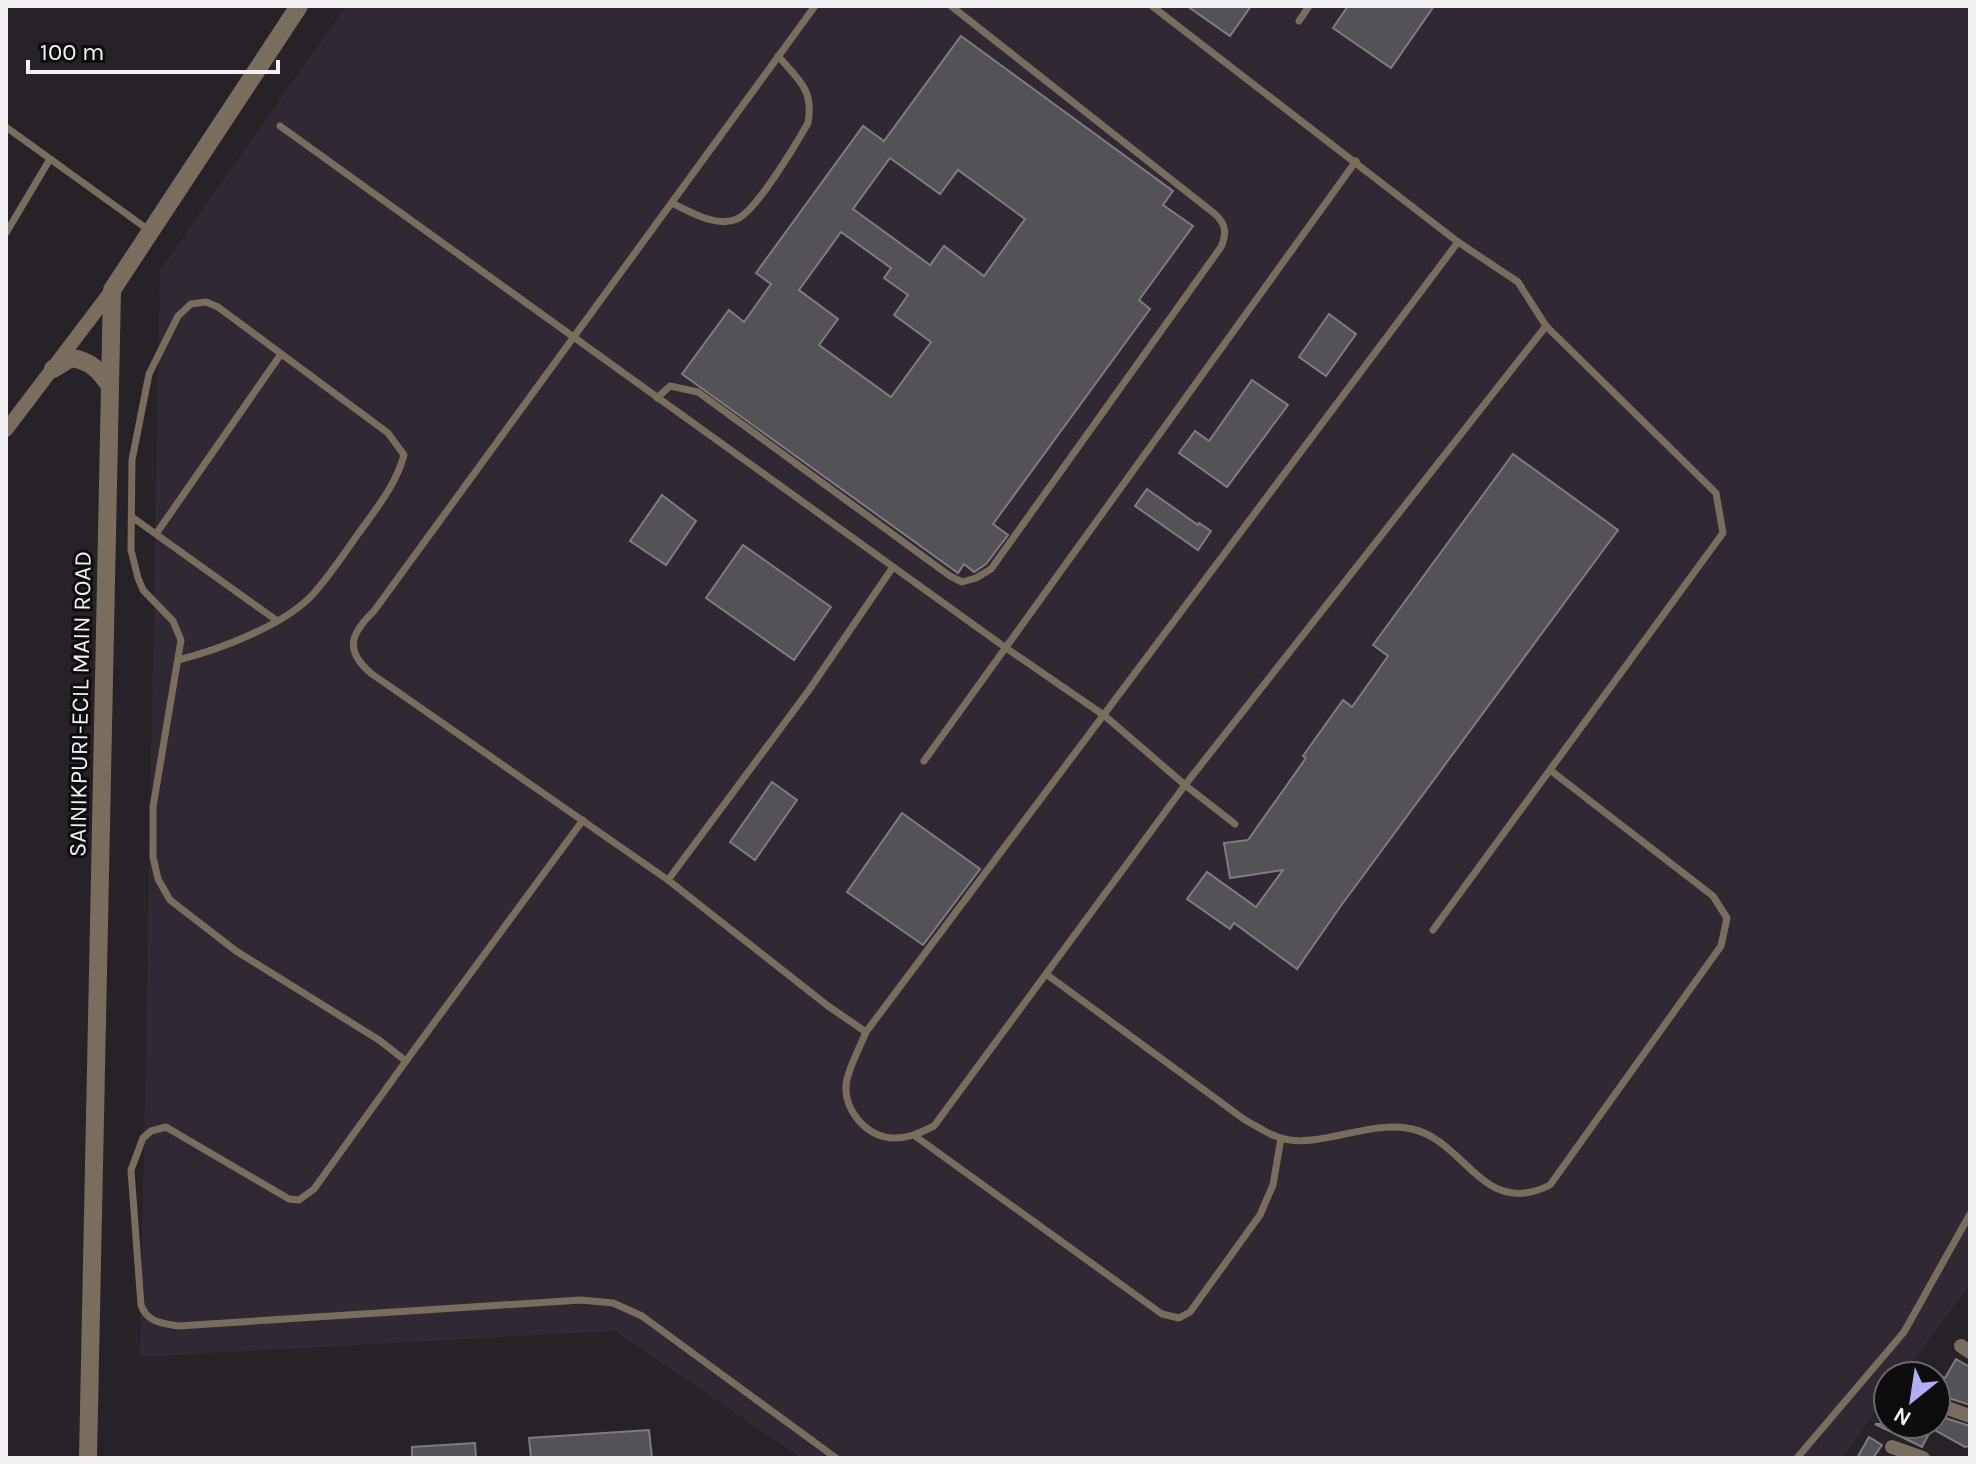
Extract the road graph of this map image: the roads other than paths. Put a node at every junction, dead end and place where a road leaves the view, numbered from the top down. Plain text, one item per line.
1 (299, 6) edge
2 (815, 6) edge
3 (951, 6) edge
4 (1152, 6) edge
5 (1309, 6) edge
6 (1299, 21) dead end
7 (778, 56) junction
8 (280, 126) dead end
9 (6, 127) edge
10 (50, 159) junction
11 (1356, 161) junction
12 (672, 203) junction
13 (151, 232) junction
14 (6, 233) edge
15 (1458, 242) junction
16 (112, 290) junction
17 (1546, 326) junction
18 (574, 338) junction
19 (281, 354) junction
20 (53, 369) junction
21 (110, 386) junction
22 (657, 398) junction
23 (6, 430) edge
24 (132, 517) junction
25 (156, 534) junction
26 (893, 567) junction
27 (276, 620) junction
28 (1006, 648) junction
29 (178, 660) junction
30 (1105, 716) junction
31 (924, 761) dead end
32 (1550, 770) junction
33 (1185, 785) junction
34 (583, 820) junction
35 (1235, 824) dead end
36 (668, 880) junction
37 (1433, 930) dead end
38 (1046, 974) junction
39 (866, 1032) junction
40 (406, 1061) junction
41 (915, 1136) junction
42 (1281, 1138) junction
43 (1970, 1214) edge
44 (1892, 1447) dead end
45 (88, 1458) edge
46 (836, 1458) edge
47 (1797, 1458) edge
48 (1923, 1458) edge

1 - 13 street
2 - 7 lane
3 - 22 lane
4 - 11 lane
5 - 6 lane
7 - 12 lane
7 - 12 lane
8 - 18 lane
9 - 10 lane
10 - 13 lane
10 - 14 lane
11 - 15 lane
11 - 28 lane
12 - 18 lane
13 - 16 street
15 - 17 lane
15 - 30 lane
16 - 20 street
16 - 21 street, SAINIKPURI-ECIL MAIN ROAD
17 - 32 lane
17 - 33 lane
18 - 22 lane
18 - 34 lane
19 - 24 lane
19 - 25 lane
19 - 27 lane
20 - 21 street
20 - 23 street
21 - 45 street, SAINIKPURI-ECIL MAIN ROAD
22 - 26 lane
24 - 25 lane
24 - 29 lane
25 - 27 lane
26 - 28 lane
26 - 36 lane
27 - 29 lane
28 - 30 lane
28 - 31 lane
29 - 40 lane
30 - 33 lane
30 - 39 lane
32 - 37 lane
32 - 42 lane
33 - 35 lane
33 - 38 lane
34 - 36 lane
34 - 40 lane
36 - 39 lane
38 - 41 lane
38 - 42 lane
39 - 41 lane
40 - 46 lane
41 - 42 lane
43 - 47 lane
44 - 48 street

